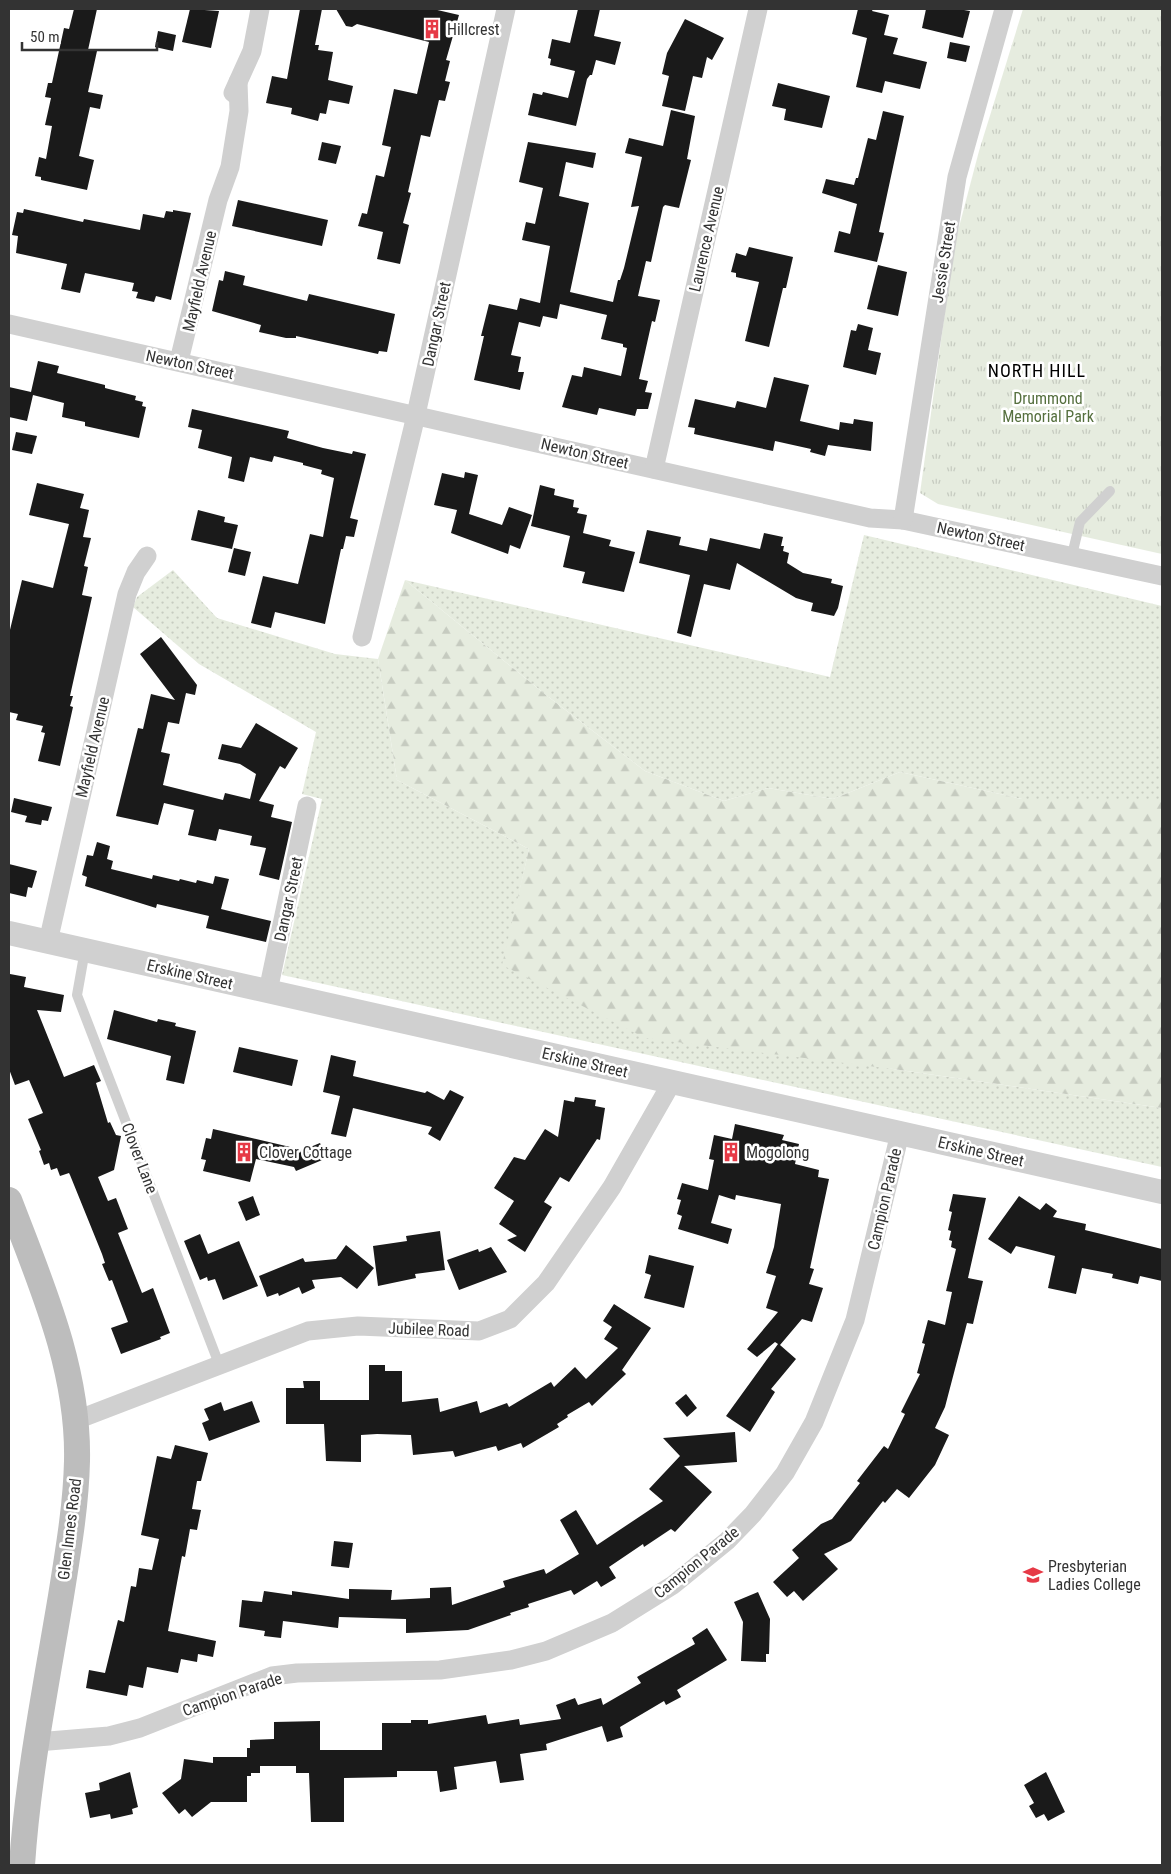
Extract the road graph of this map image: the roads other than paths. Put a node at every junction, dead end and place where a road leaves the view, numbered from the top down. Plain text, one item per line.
1 (260, 9) edge
2 (506, 9) edge
3 (758, 9) edge
4 (1004, 9) edge
5 (9, 324) edge
6 (180, 361) junction
7 (416, 414) junction
8 (654, 469) junction
9 (1110, 491) dead end
10 (903, 520) junction
11 (1072, 555) junction
12 (148, 556) dead end
13 (1162, 576) edge
14 (362, 637) dead end
15 (307, 806) dead end
16 (9, 933) edge
17 (48, 942) junction
18 (85, 950) junction
19 (268, 991) junction
20 (672, 1082) junction
21 (900, 1133) junction
22 (1162, 1192) edge
23 (9, 1200) edge
24 (220, 1364) junction
25 (74, 1421) junction
26 (37, 1742) junction
27 (22, 1865) edge

1 - 6 street, Mayfield Avenue
2 - 7 street, Dangar Street
3 - 8 street, Laurence Avenue
4 - 10 street, Jessie Street
5 - 6 street, Newton Street
6 - 7 street, Newton Street
7 - 8 street, Newton Street
7 - 14 street, Dangar Street
8 - 10 street, Newton Street
9 - 11 lane
10 - 11 street, Newton Street
11 - 13 street, Newton Street
12 - 17 street, Mayfield Avenue
15 - 19 street, Dangar Street
16 - 17 street, Erskine Street
17 - 18 street, Erskine Street
18 - 19 street, Erskine Street
18 - 24 lane, Clover Lane
19 - 20 street, Erskine Street
20 - 21 street, Erskine Street
20 - 24 street, Jubilee Road
21 - 22 street, Erskine Street
21 - 26 street, Campion Parade
23 - 25 main road, Glen Innes Road
24 - 25 street, Jubilee Road
25 - 26 main road, Glen Innes Road
26 - 27 main road, Glen Innes Road

